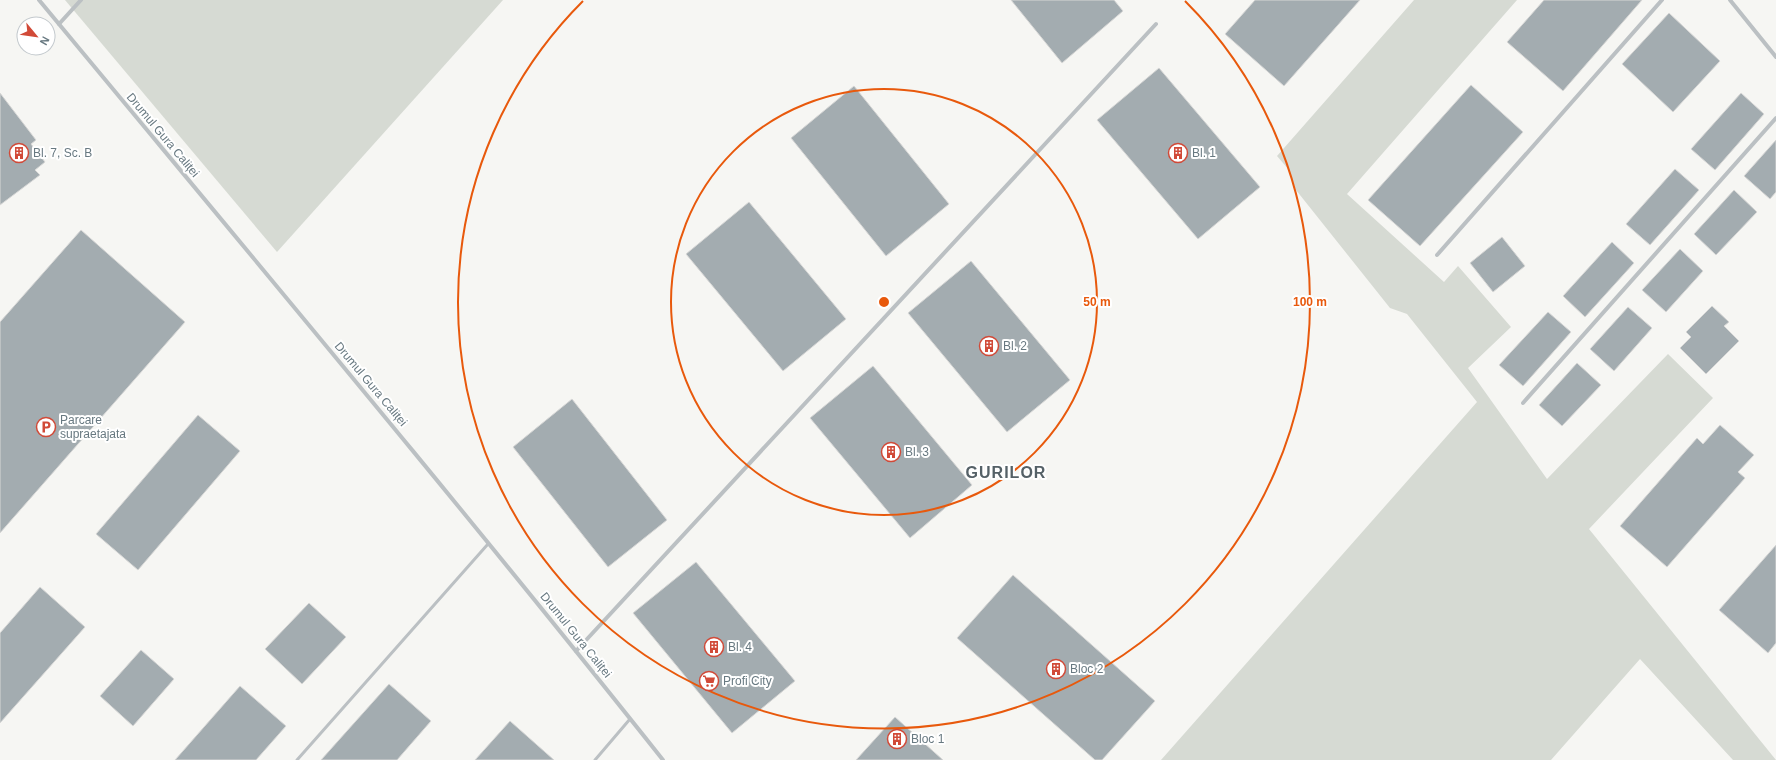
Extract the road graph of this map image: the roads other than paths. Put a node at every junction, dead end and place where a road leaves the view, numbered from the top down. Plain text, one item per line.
1 (39, 0) edge
2 (81, 0) edge
3 (1662, 0) edge
4 (1730, 0) edge
5 (59, 24) junction
6 (1156, 24) dead end
7 (1776, 56) edge
8 (1776, 118) edge
9 (1437, 255) dead end
10 (1523, 403) dead end
11 (488, 544) junction
12 (576, 651) junction
13 (630, 719) junction
14 (298, 760) edge
15 (595, 760) edge
16 (663, 760) edge

1 - 5 street, Drumul Gura Caliței
2 - 5 street
3 - 9 street
4 - 7 street
5 - 11 street, Drumul Gura Caliței
6 - 12 street
8 - 10 street
11 - 12 street, Drumul Gura Caliței
11 - 14 lane
12 - 13 street, Drumul Gura Caliței
13 - 15 lane
13 - 16 street, Drumul Gura Caliței

